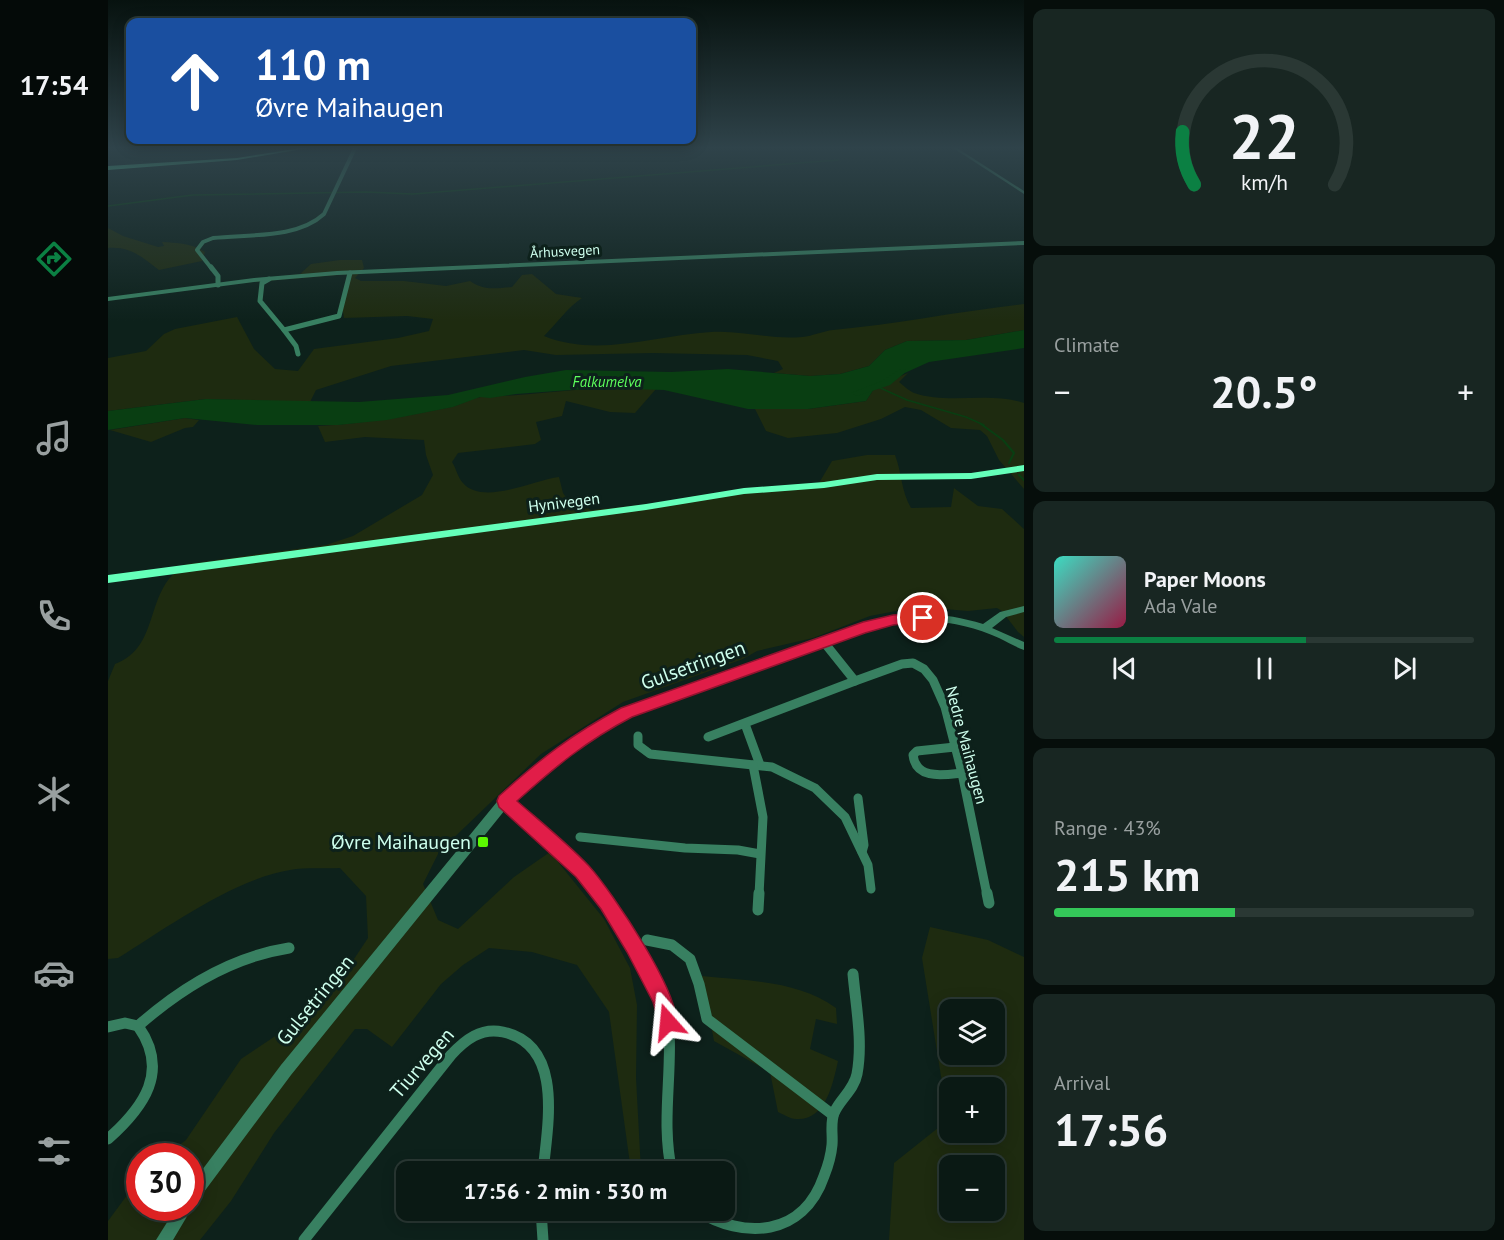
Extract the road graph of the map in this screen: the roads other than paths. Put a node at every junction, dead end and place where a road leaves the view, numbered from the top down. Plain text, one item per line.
1 (327, 206) edge
2 (1024, 243) edge
3 (350, 273) junction
4 (269, 279) junction
5 (254, 280) junction
6 (262, 283) junction
7 (218, 285) junction
8 (108, 299) edge
9 (284, 330) junction
10 (298, 354) dead end
11 (1024, 468) edge
12 (108, 579) edge
13 (1024, 609) edge
14 (986, 627) junction
15 (823, 641) junction
16 (1024, 645) edge
17 (855, 681) junction
18 (745, 724) junction
19 (638, 736) dead end
20 (708, 737) dead end
21 (955, 747) junction
22 (757, 765) junction
23 (962, 773) junction
24 (858, 798) dead end
25 (505, 801) junction
26 (580, 837) dead end
27 (862, 852) junction
28 (760, 854) junction
29 (872, 889) dead end
30 (989, 903) dead end
31 (758, 910) dead end
32 (647, 940) dead end
33 (289, 948) dead end
34 (854, 974) dead end
35 (138, 1026) junction
36 (108, 1028) edge
37 (833, 1115) junction
38 (108, 1139) edge
39 (544, 1161) edge
40 (669, 1161) edge
41 (204, 1180) edge
42 (176, 1221) edge
43 (542, 1221) edge
44 (707, 1221) edge
45 (164, 1240) edge
46 (304, 1240) edge
47 (543, 1240) edge

1 - 7 street
2 - 3 street, Århusvegen
3 - 4 street, Århusvegen
3 - 9 street
4 - 5 street, Århusvegen
4 - 6 street
5 - 6 street
5 - 7 street, Århusvegen
6 - 9 street
7 - 8 street, Århusvegen
9 - 10 street
11 - 12 main road, Hynivegen
13 - 14 street
14 - 15 street, Gulsetringen
14 - 16 street, Gulsetringen
15 - 17 street
15 - 25 street, Gulsetringen
17 - 18 street, Nedre Maihaugen
17 - 21 street, Nedre Maihaugen
18 - 20 street, Nedre Maihaugen
18 - 22 street
19 - 22 street
21 - 23 street, Nedre Maihaugen
21 - 23 street
22 - 27 street
22 - 28 street
23 - 30 street, Nedre Maihaugen
24 - 27 street
25 - 40 street
25 - 41 street, Gulsetringen
26 - 28 street
27 - 29 street
28 - 31 street
32 - 37 street
33 - 35 street
34 - 37 street
35 - 36 street
35 - 38 street
37 - 44 street
39 - 46 street, Tiurvegen
42 - 45 street
43 - 47 street

